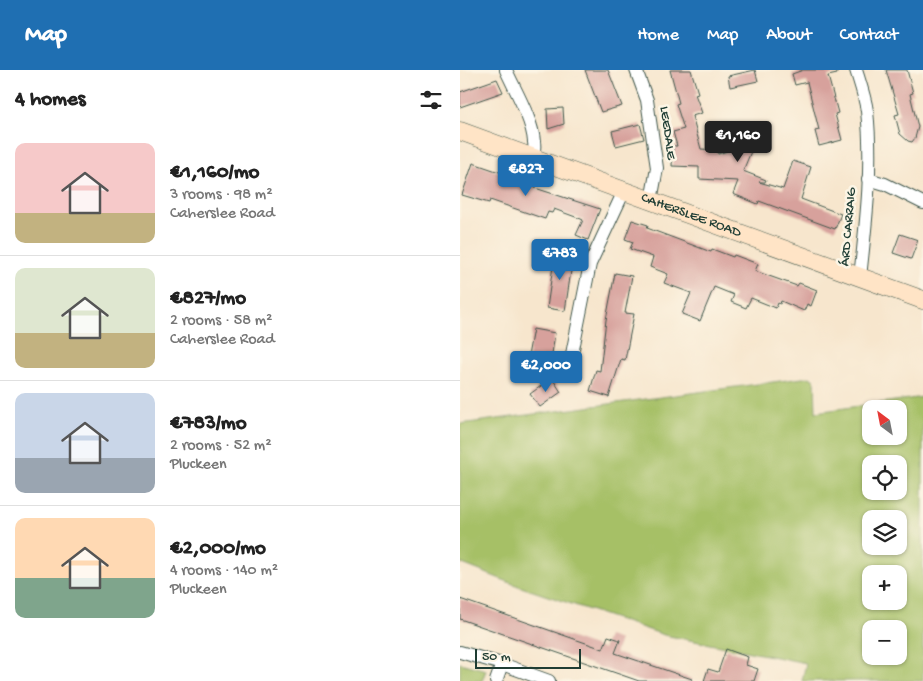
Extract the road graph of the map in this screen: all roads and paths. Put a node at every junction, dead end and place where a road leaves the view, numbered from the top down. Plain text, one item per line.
1 (506, 70) edge
2 (636, 70) edge
3 (856, 70) edge
4 (461, 134) edge
5 (533, 158) junction
6 (868, 179) junction
7 (624, 191) junction
8 (652, 201) junction
9 (923, 202) edge
10 (860, 277) junction
11 (923, 300) edge
12 (569, 369) dead end
13 (460, 652) edge
14 (502, 664) junction
15 (496, 681) edge
16 (549, 681) edge

1 - 5 street
2 - 8 street, LEEDALE
3 - 6 street, ÁRD CARRAIG
4 - 5 main road, CAHERSLEE ROAD
5 - 7 main road, CAHERSLEE ROAD
6 - 9 street, ÁRD CARRAIG
6 - 10 street, ÁRD CARRAIG
7 - 8 main road, CAHERSLEE ROAD
7 - 12 street
8 - 10 main road, CAHERSLEE ROAD
10 - 11 main road, CAHERSLEE ROAD
13 - 14 street
14 - 15 street
14 - 16 street

